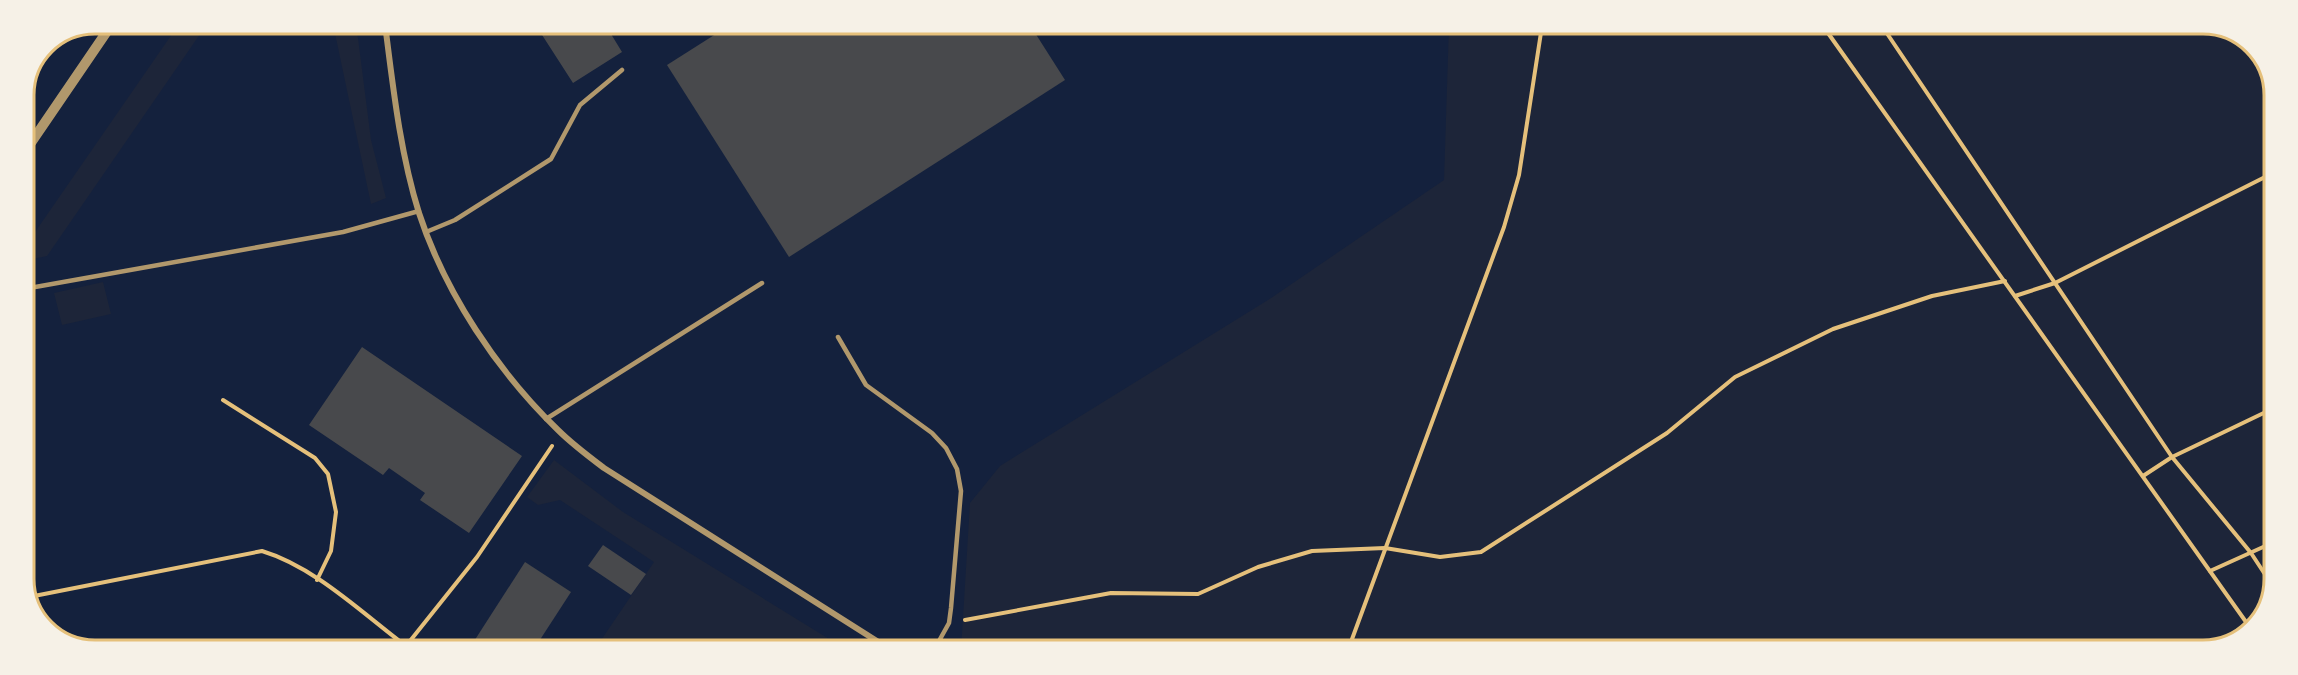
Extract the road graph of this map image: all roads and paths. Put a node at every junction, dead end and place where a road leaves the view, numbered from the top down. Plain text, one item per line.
1 (105, 34) edge
2 (386, 34) edge
3 (1541, 34) edge
4 (1829, 34) edge
5 (1887, 34) edge
6 (622, 70) dead end
7 (34, 138) edge
8 (2263, 178) edge
9 (419, 211) junction
10 (426, 232) junction
11 (2005, 281) junction
12 (762, 283) dead end
13 (2055, 283) junction
14 (34, 287) edge
15 (2015, 296) junction
16 (838, 337) dead end
17 (223, 400) dead end
18 (2264, 413) edge
19 (546, 419) junction
20 (560, 433) junction
21 (2172, 457) junction
22 (2143, 476) junction
23 (2264, 547) edge
24 (1385, 548) junction
25 (2251, 553) junction
26 (2210, 570) junction
27 (2264, 573) edge
28 (317, 580) junction
29 (37, 595) edge
30 (2246, 622) edge
31 (949, 623) junction
32 (395, 640) edge
33 (411, 640) edge
34 (875, 640) edge
35 (940, 640) edge
36 (1352, 640) edge

1 - 7 street
2 - 9 street
3 - 24 path
4 - 11 path
5 - 13 path
6 - 10 lane
8 - 13 path
9 - 10 street
9 - 14 lane
10 - 19 street
11 - 15 path
11 - 24 path
12 - 19 lane
13 - 15 path
13 - 21 path
15 - 22 path
16 - 31 lane
17 - 28 path
18 - 21 path
19 - 20 street
20 - 33 path
20 - 34 street
21 - 22 path
21 - 25 path
22 - 26 path
23 - 25 path
24 - 31 path
24 - 36 path
25 - 26 path
25 - 27 path
26 - 30 path
28 - 29 path
28 - 32 path
31 - 35 lane

